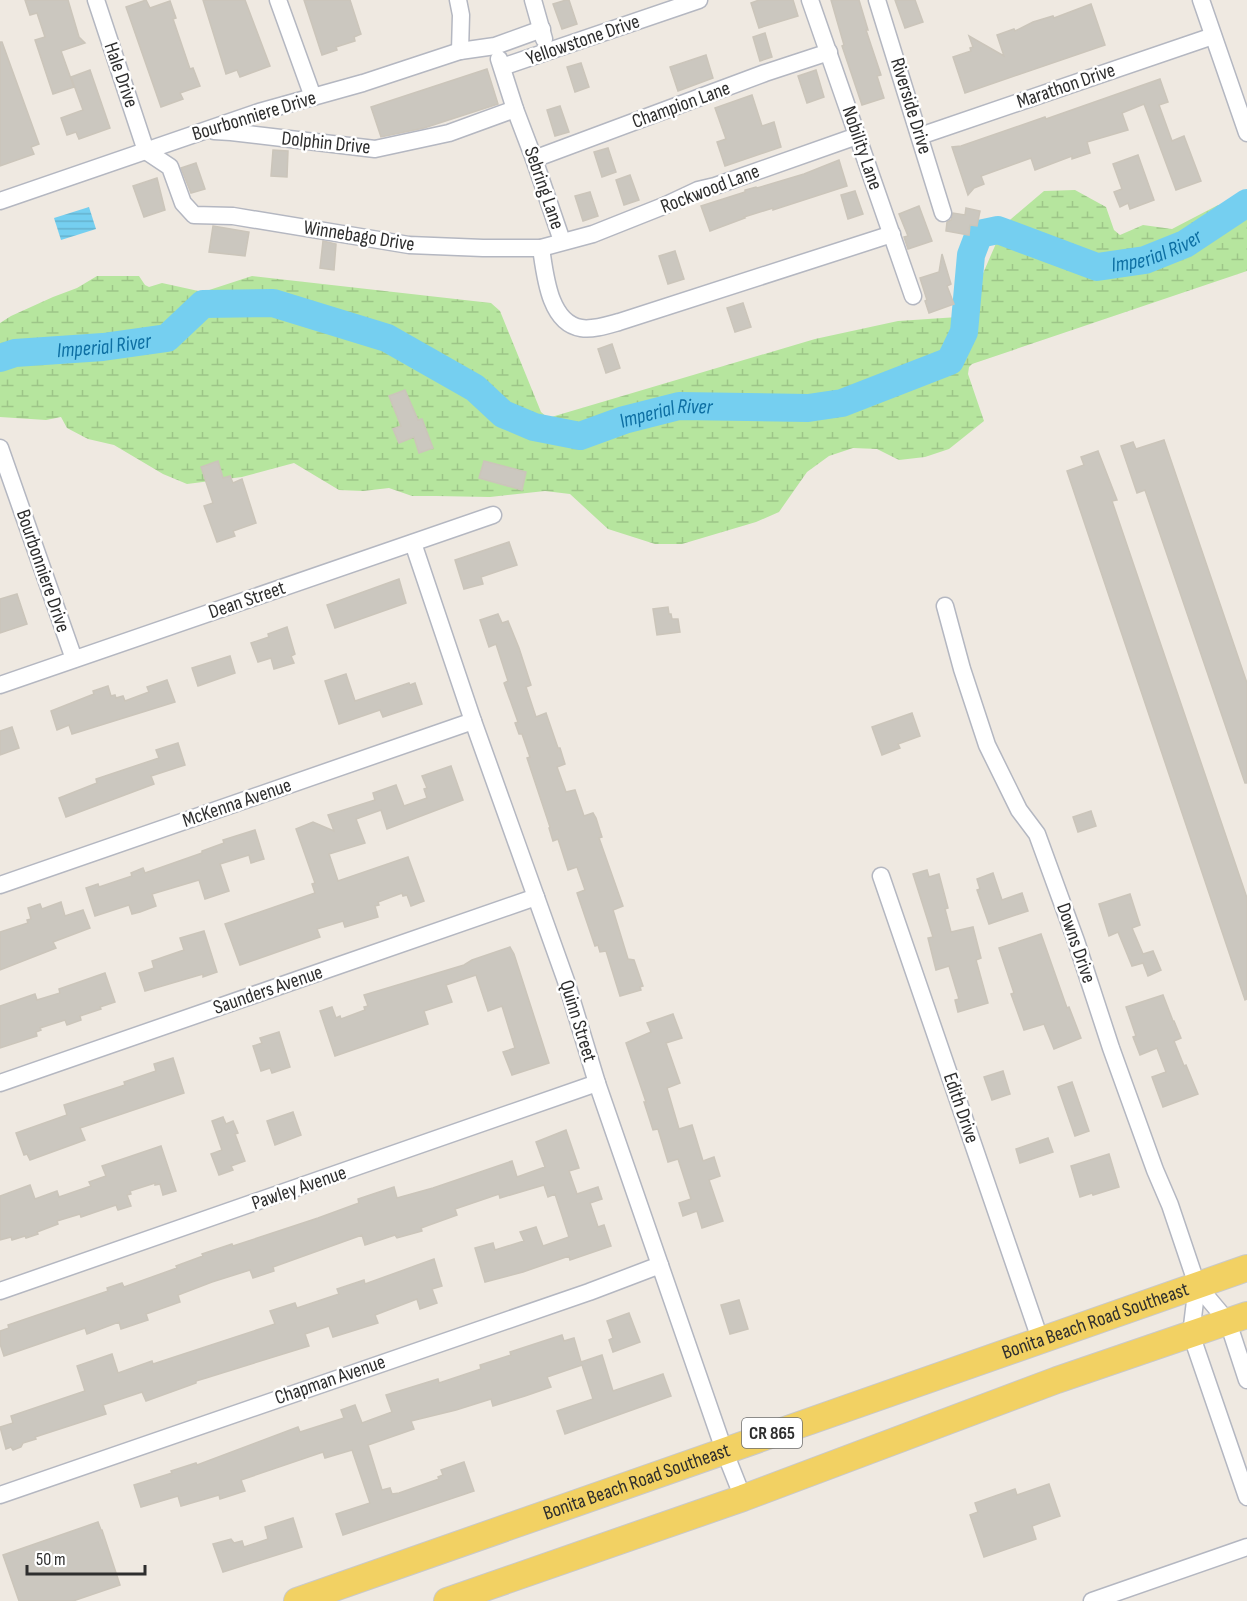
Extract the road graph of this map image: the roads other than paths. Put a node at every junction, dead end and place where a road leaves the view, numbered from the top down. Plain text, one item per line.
1 (96, 0) edge
2 (279, 0) edge
3 (458, 0) edge
4 (532, 0) edge
5 (699, 0) edge
6 (810, 0) edge
7 (877, 0) edge
8 (1201, 0) edge
9 (542, 29) junction
10 (1213, 36) junction
11 (495, 46) junction
12 (460, 51) junction
13 (547, 52) junction
14 (829, 52) junction
15 (502, 67) junction
16 (313, 97) junction
17 (515, 110) junction
18 (204, 131) junction
19 (1247, 133) edge
20 (857, 136) junction
21 (920, 136) junction
22 (146, 151) junction
23 (534, 159) junction
24 (0, 201) edge
25 (943, 213) dead end
26 (892, 234) junction
27 (562, 240) junction
28 (541, 248) junction
29 (913, 296) dead end
30 (0, 448) edge
31 (493, 515) dead end
32 (413, 543) junction
33 (945, 606) dead end
34 (74, 659) junction
35 (0, 685) edge
36 (473, 721) junction
37 (881, 876) dead end
38 (0, 885) edge
39 (536, 897) junction
40 (0, 1083) edge
41 (597, 1083) junction
42 (660, 1265) junction
43 (1247, 1268) edge
44 (1197, 1285) junction
45 (0, 1291) edge
46 (1237, 1319) edge
47 (1191, 1334) junction
48 (1040, 1339) junction
49 (1247, 1380) edge
50 (723, 1450) junction
51 (0, 1495) edge
52 (1247, 1497) edge
53 (743, 1498) junction
54 (1247, 1547) edge
55 (297, 1601) edge
56 (447, 1601) edge
57 (1092, 1601) edge

1 - 22 street, Hale Drive
2 - 16 street
3 - 12 street
4 - 9 street
5 - 13 street, Yellowstone Drive
6 - 14 street, Nobility Lane
7 - 21 street, Riverside Drive
8 - 10 street
9 - 11 street, Yellowstone Drive
9 - 13 street
10 - 19 street
10 - 21 street, Marathon Drive
11 - 12 street, Yellowstone Drive
11 - 15 street, Sebring Lane
12 - 16 street, Bourbonniere Drive
13 - 15 street, Yellowstone Drive
14 - 20 street, Nobility Lane
14 - 23 street, Champion Lane
15 - 17 street, Sebring Lane
16 - 18 street, Bourbonniere Drive
17 - 18 street, Dolphin Drive
17 - 23 street, Sebring Lane
18 - 22 street, Bourbonniere Drive
20 - 26 street, Nobility Lane
20 - 27 street, Rockwood Lane
21 - 25 street, Riverside Drive
22 - 24 street, Bourbonniere Drive
22 - 28 street, Winnebago Drive
23 - 27 street, Sebring Lane
26 - 28 street, Sebring Lane
26 - 29 street, Nobility Lane
27 - 28 street, Sebring Lane
30 - 34 street, Bourbonniere Drive
31 - 32 street, Dean Street
32 - 34 street, Dean Street
32 - 36 street, Quinn Street
33 - 44 street, Downs Drive
34 - 35 street, Dean Street
36 - 38 street, McKenna Avenue
36 - 39 street, Quinn Street
37 - 48 street, Edith Drive
39 - 40 street, Saunders Avenue
39 - 41 street, Quinn Street
41 - 42 street, Quinn Street
41 - 45 street, Pawley Avenue
42 - 50 street, Quinn Street
42 - 51 street, Chapman Avenue
43 - 44 main road, Bonita Beach Road Southeast / CR 865
44 - 46 street
44 - 47 street
44 - 48 main road, Bonita Beach Road Southeast / CR 865
46 - 47 main road, CR 865
46 - 49 street
47 - 52 street
47 - 53 main road, CR 865
48 - 50 main road, Bonita Beach Road Southeast / CR 865
50 - 53 street, Quinn Street
50 - 55 main road, Bonita Beach Road Southeast / CR 865
53 - 56 main road, CR 865
54 - 57 street

